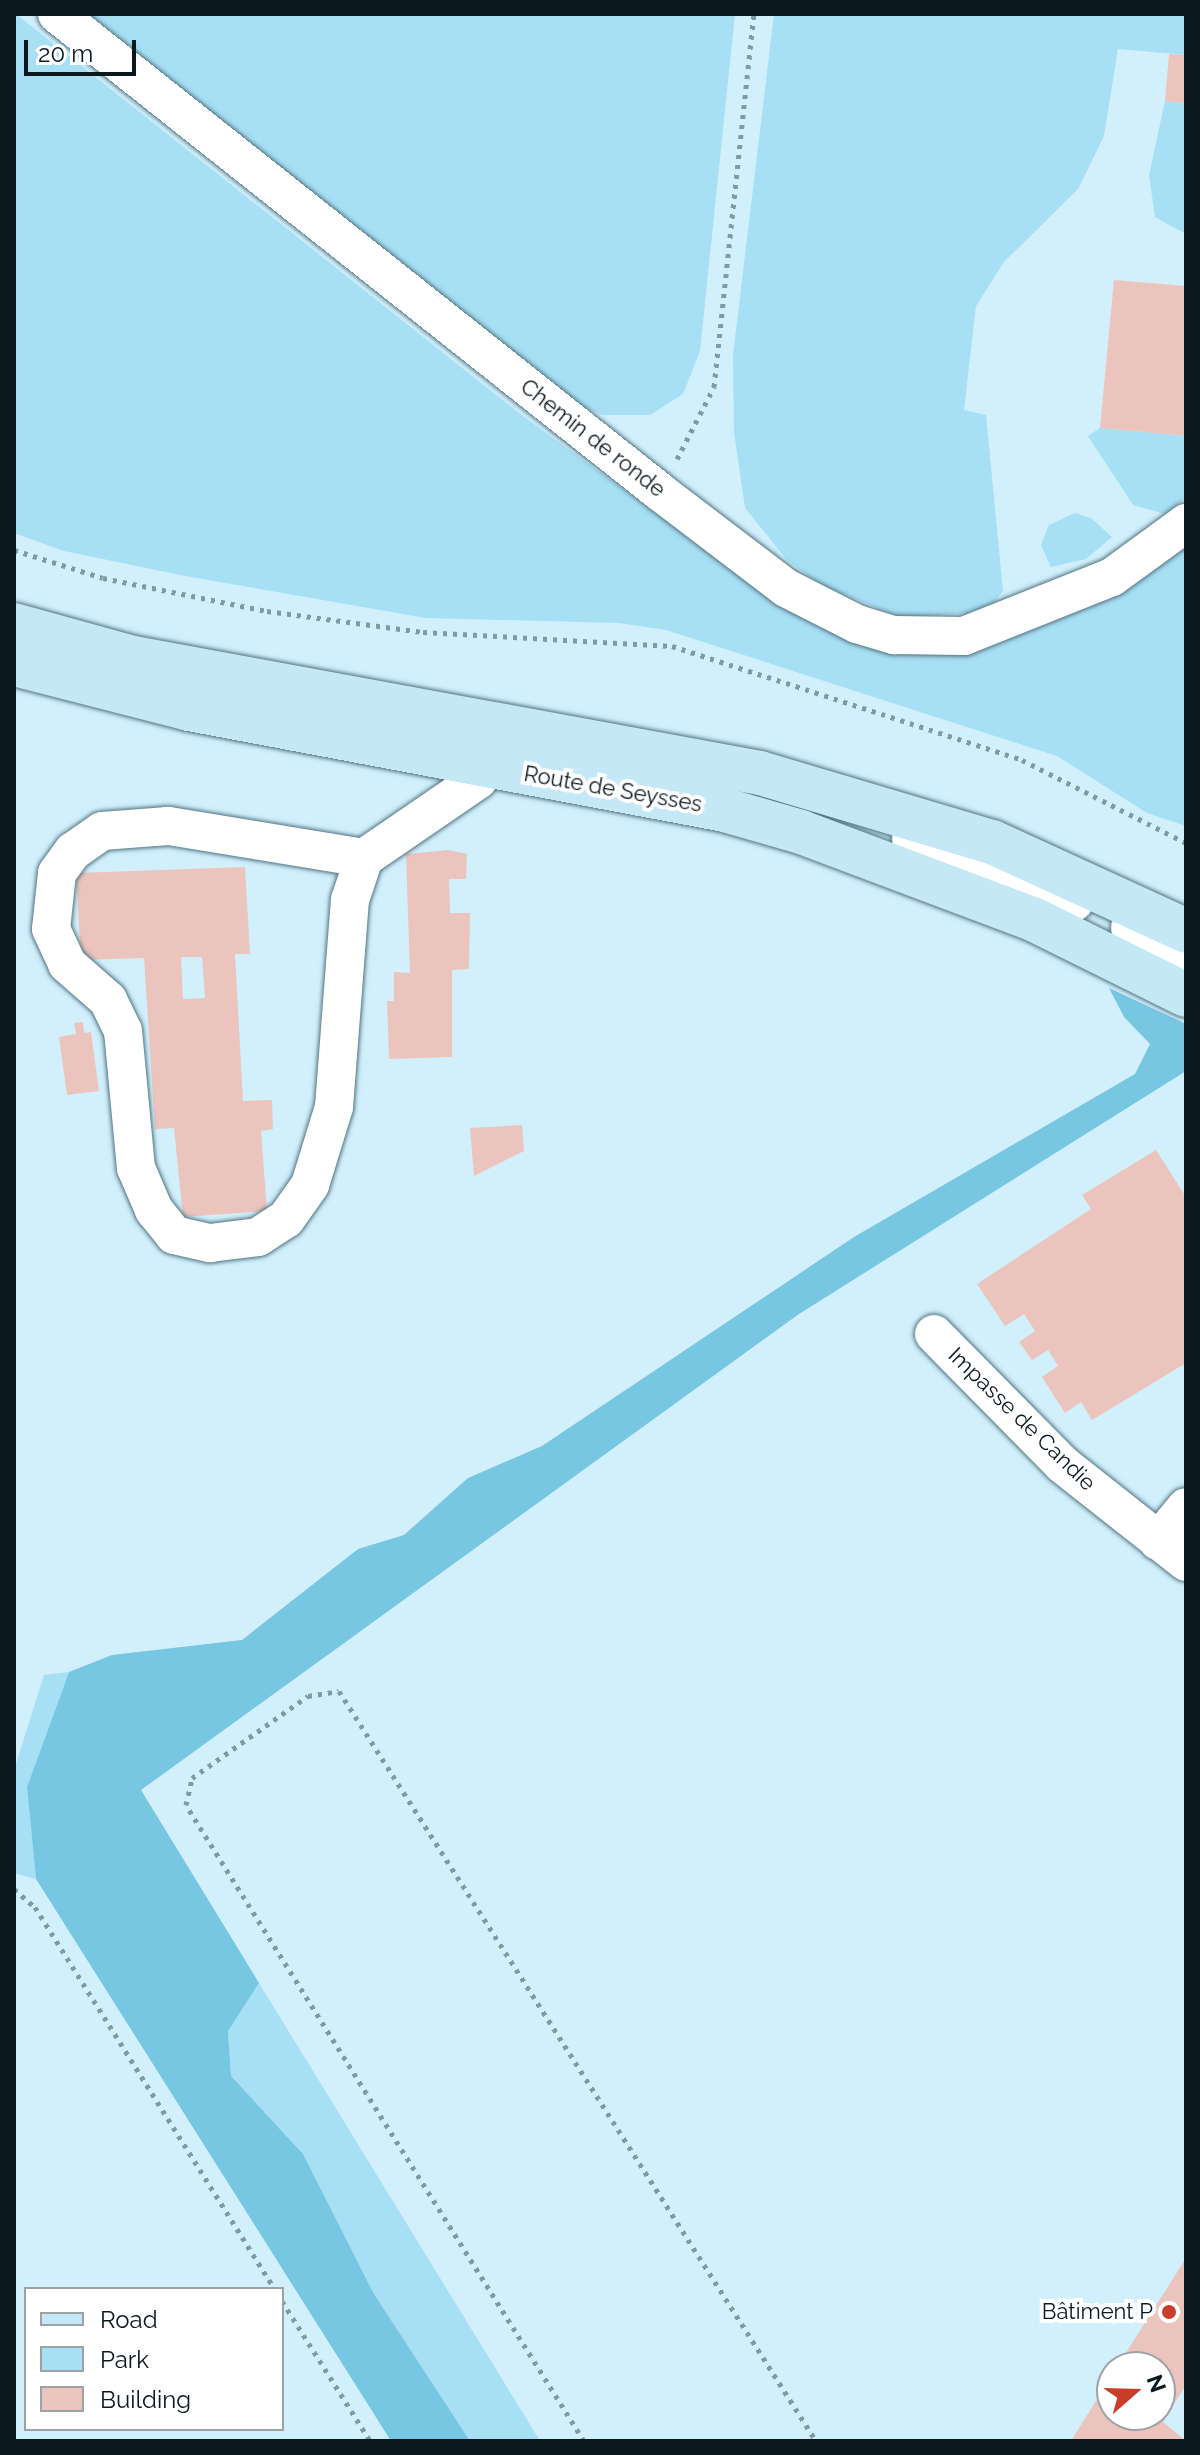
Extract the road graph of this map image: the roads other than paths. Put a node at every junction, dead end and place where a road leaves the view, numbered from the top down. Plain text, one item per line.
1 (57, 14) edge
2 (1186, 523) edge
3 (14, 625) edge
4 (14, 645) edge
5 (14, 664) edge
6 (495, 746) junction
7 (364, 858) junction
8 (1186, 931) edge
9 (1186, 956) edge
10 (1186, 995) edge
11 (934, 1334) dead end
12 (1186, 1507) edge
13 (1172, 1551) edge

1 - 2 street, Chemin de ronde
3 - 6 main road, Route de Seysses
4 - 6 street, Route de Seysses
5 - 6 main road, Route de Seysses
6 - 7 street
6 - 8 main road, Route de Seysses
6 - 9 street, Route de Seysses
6 - 10 main road, Route de Seysses
7 - 7 street
11 - 13 street, Impasse de Candie
12 - 13 street

